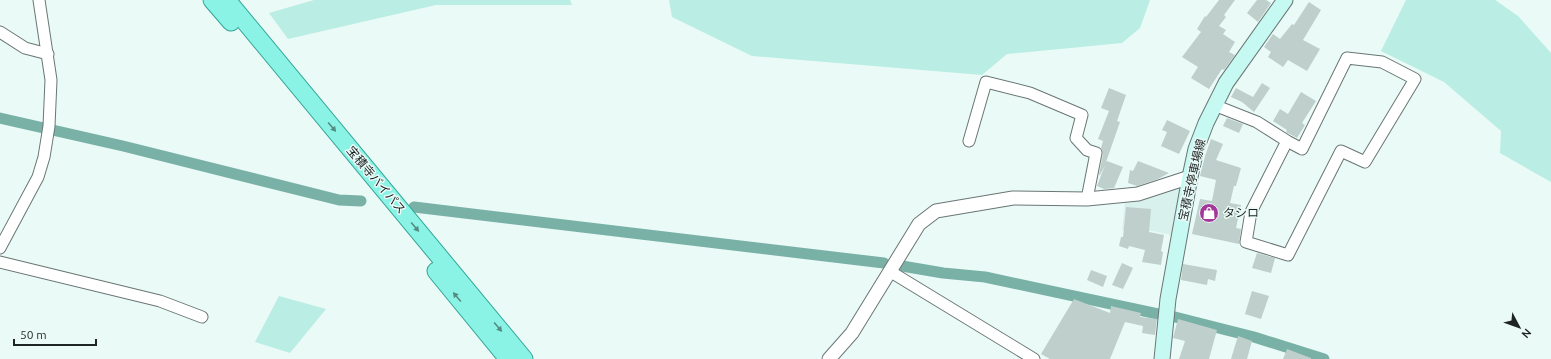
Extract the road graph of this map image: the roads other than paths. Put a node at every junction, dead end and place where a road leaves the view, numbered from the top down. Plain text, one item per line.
1 (39, 0) edge
2 (212, 0) edge
3 (227, 0) edge
4 (1285, 0) edge
5 (0, 32) edge
6 (48, 54) junction
7 (1214, 105) junction
8 (969, 140) dead end
9 (1287, 141) junction
10 (1190, 177) junction
11 (1087, 199) junction
12 (0, 248) edge
13 (0, 262) edge
14 (891, 272) junction
15 (202, 317) dead end
16 (508, 359) edge
17 (524, 359) edge
18 (829, 359) edge
19 (1034, 359) edge
20 (1162, 359) edge

1 - 6 street
16 -> 2 main road, 宝積寺バイパス
3 -> 17 main road, 宝積寺バイパス
4 - 7 main road, 宝積寺停車場線
5 - 6 street
6 - 12 street
7 - 9 street
7 - 10 main road, 宝積寺停車場線
8 - 11 street
9 - 9 street
10 - 11 street
10 - 20 main road, 宝積寺停車場線
11 - 14 street
13 - 15 street
14 - 18 street
14 - 19 street

